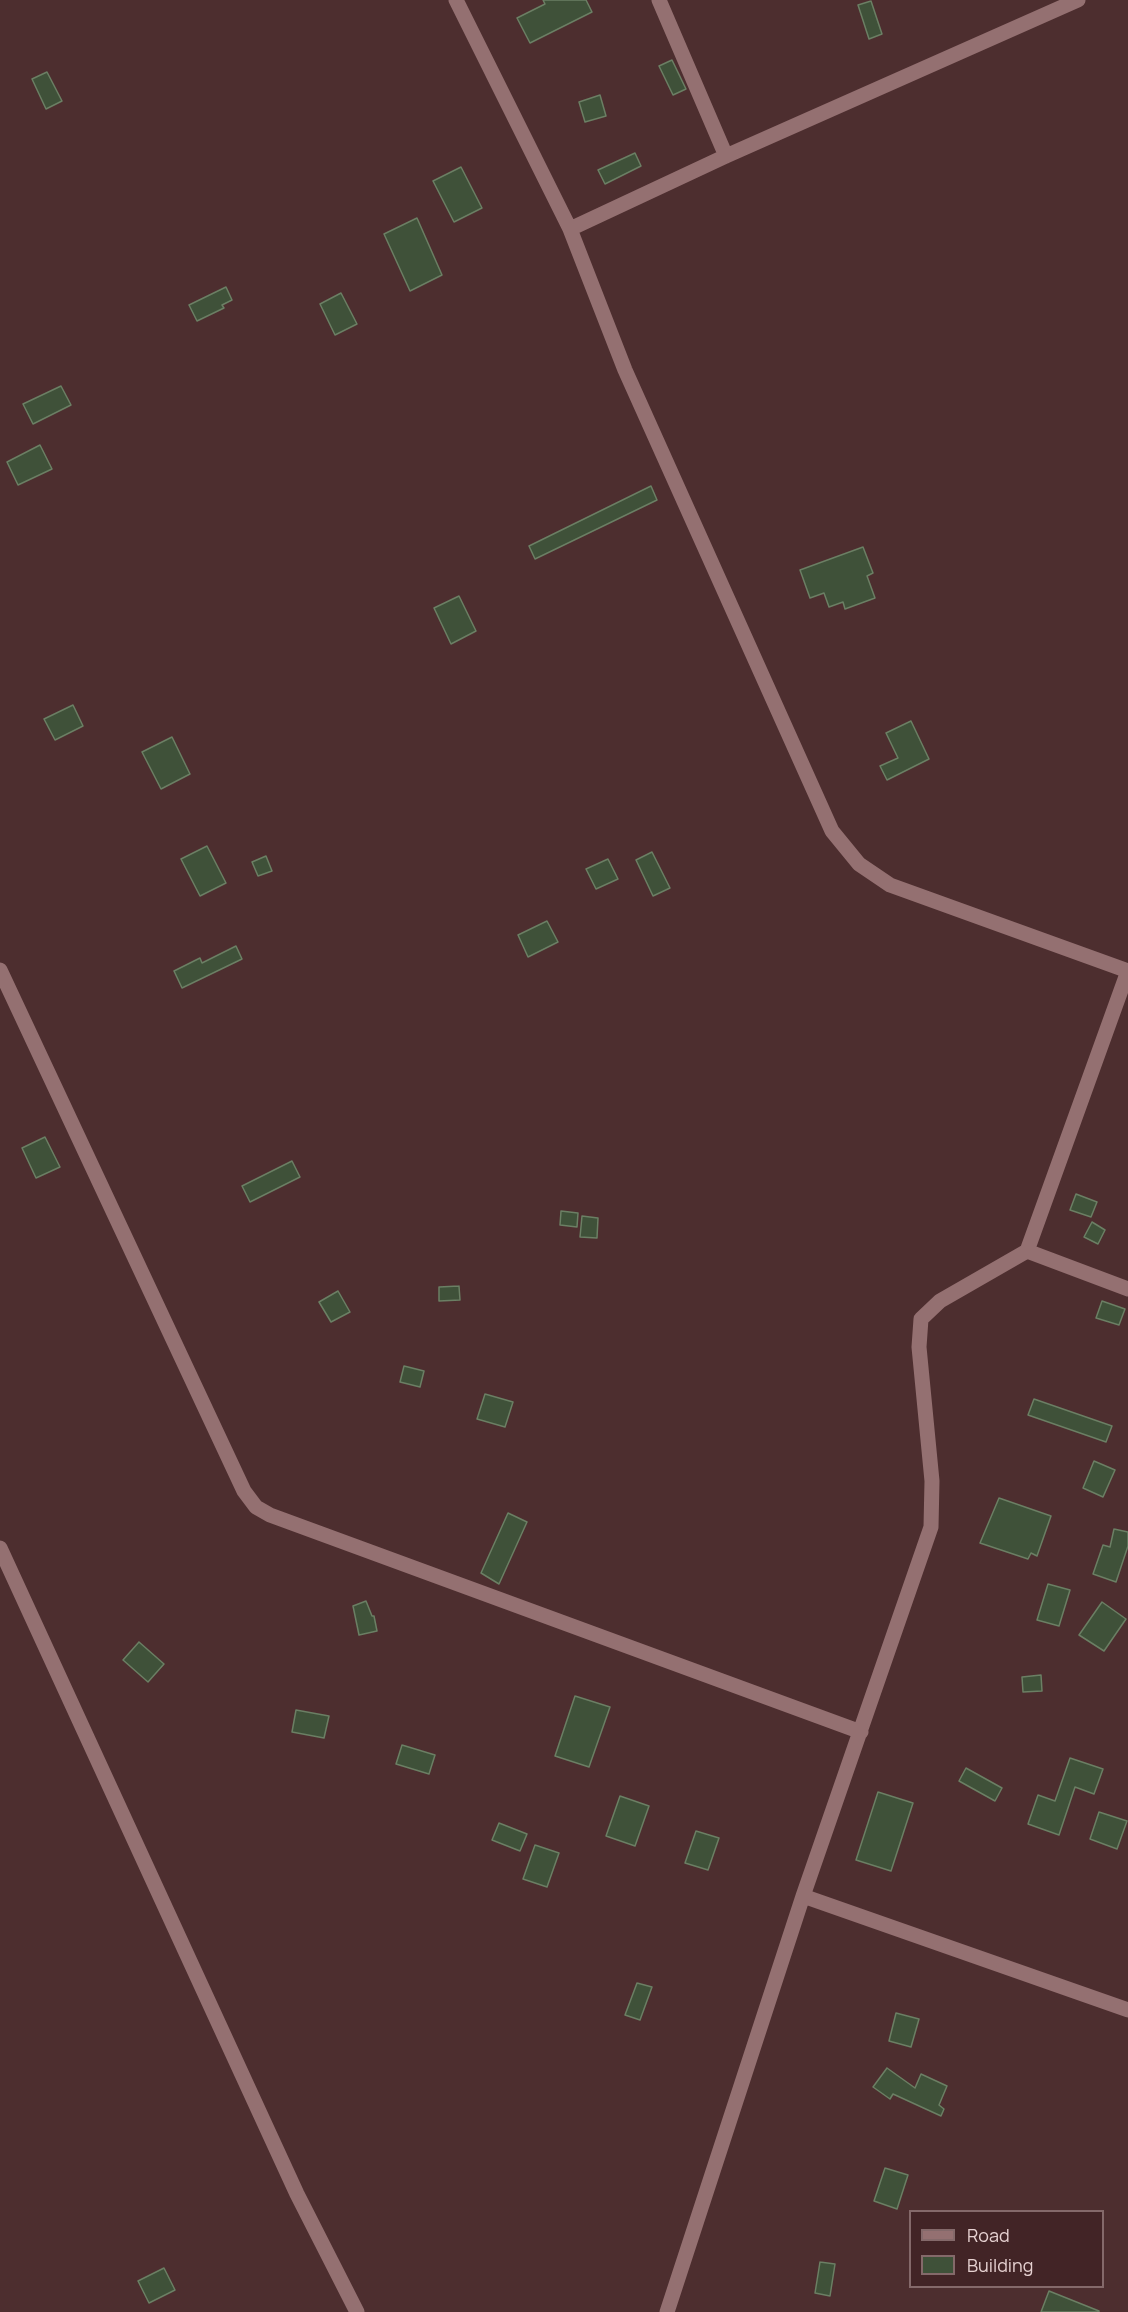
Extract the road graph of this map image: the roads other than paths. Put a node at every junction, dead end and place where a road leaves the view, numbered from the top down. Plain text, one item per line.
1 (456, 0) edge
2 (659, 0) edge
3 (1078, 0) edge
4 (1048, 6) edge
5 (726, 156) junction
6 (570, 229) junction
7 (0, 970) edge
8 (1128, 971) edge
9 (1027, 1251) junction
10 (1128, 1289) edge
11 (0, 1548) edge
12 (861, 1732) junction
13 (803, 1896) junction
14 (1128, 2010) edge
15 (357, 2312) edge
16 (667, 2312) edge

1 - 6 street
2 - 5 street
3 - 4 street
4 - 5 street
5 - 6 street
6 - 8 street
7 - 12 street
8 - 9 street
9 - 10 street
9 - 12 street
11 - 15 street
12 - 13 street
13 - 14 street
13 - 16 street

